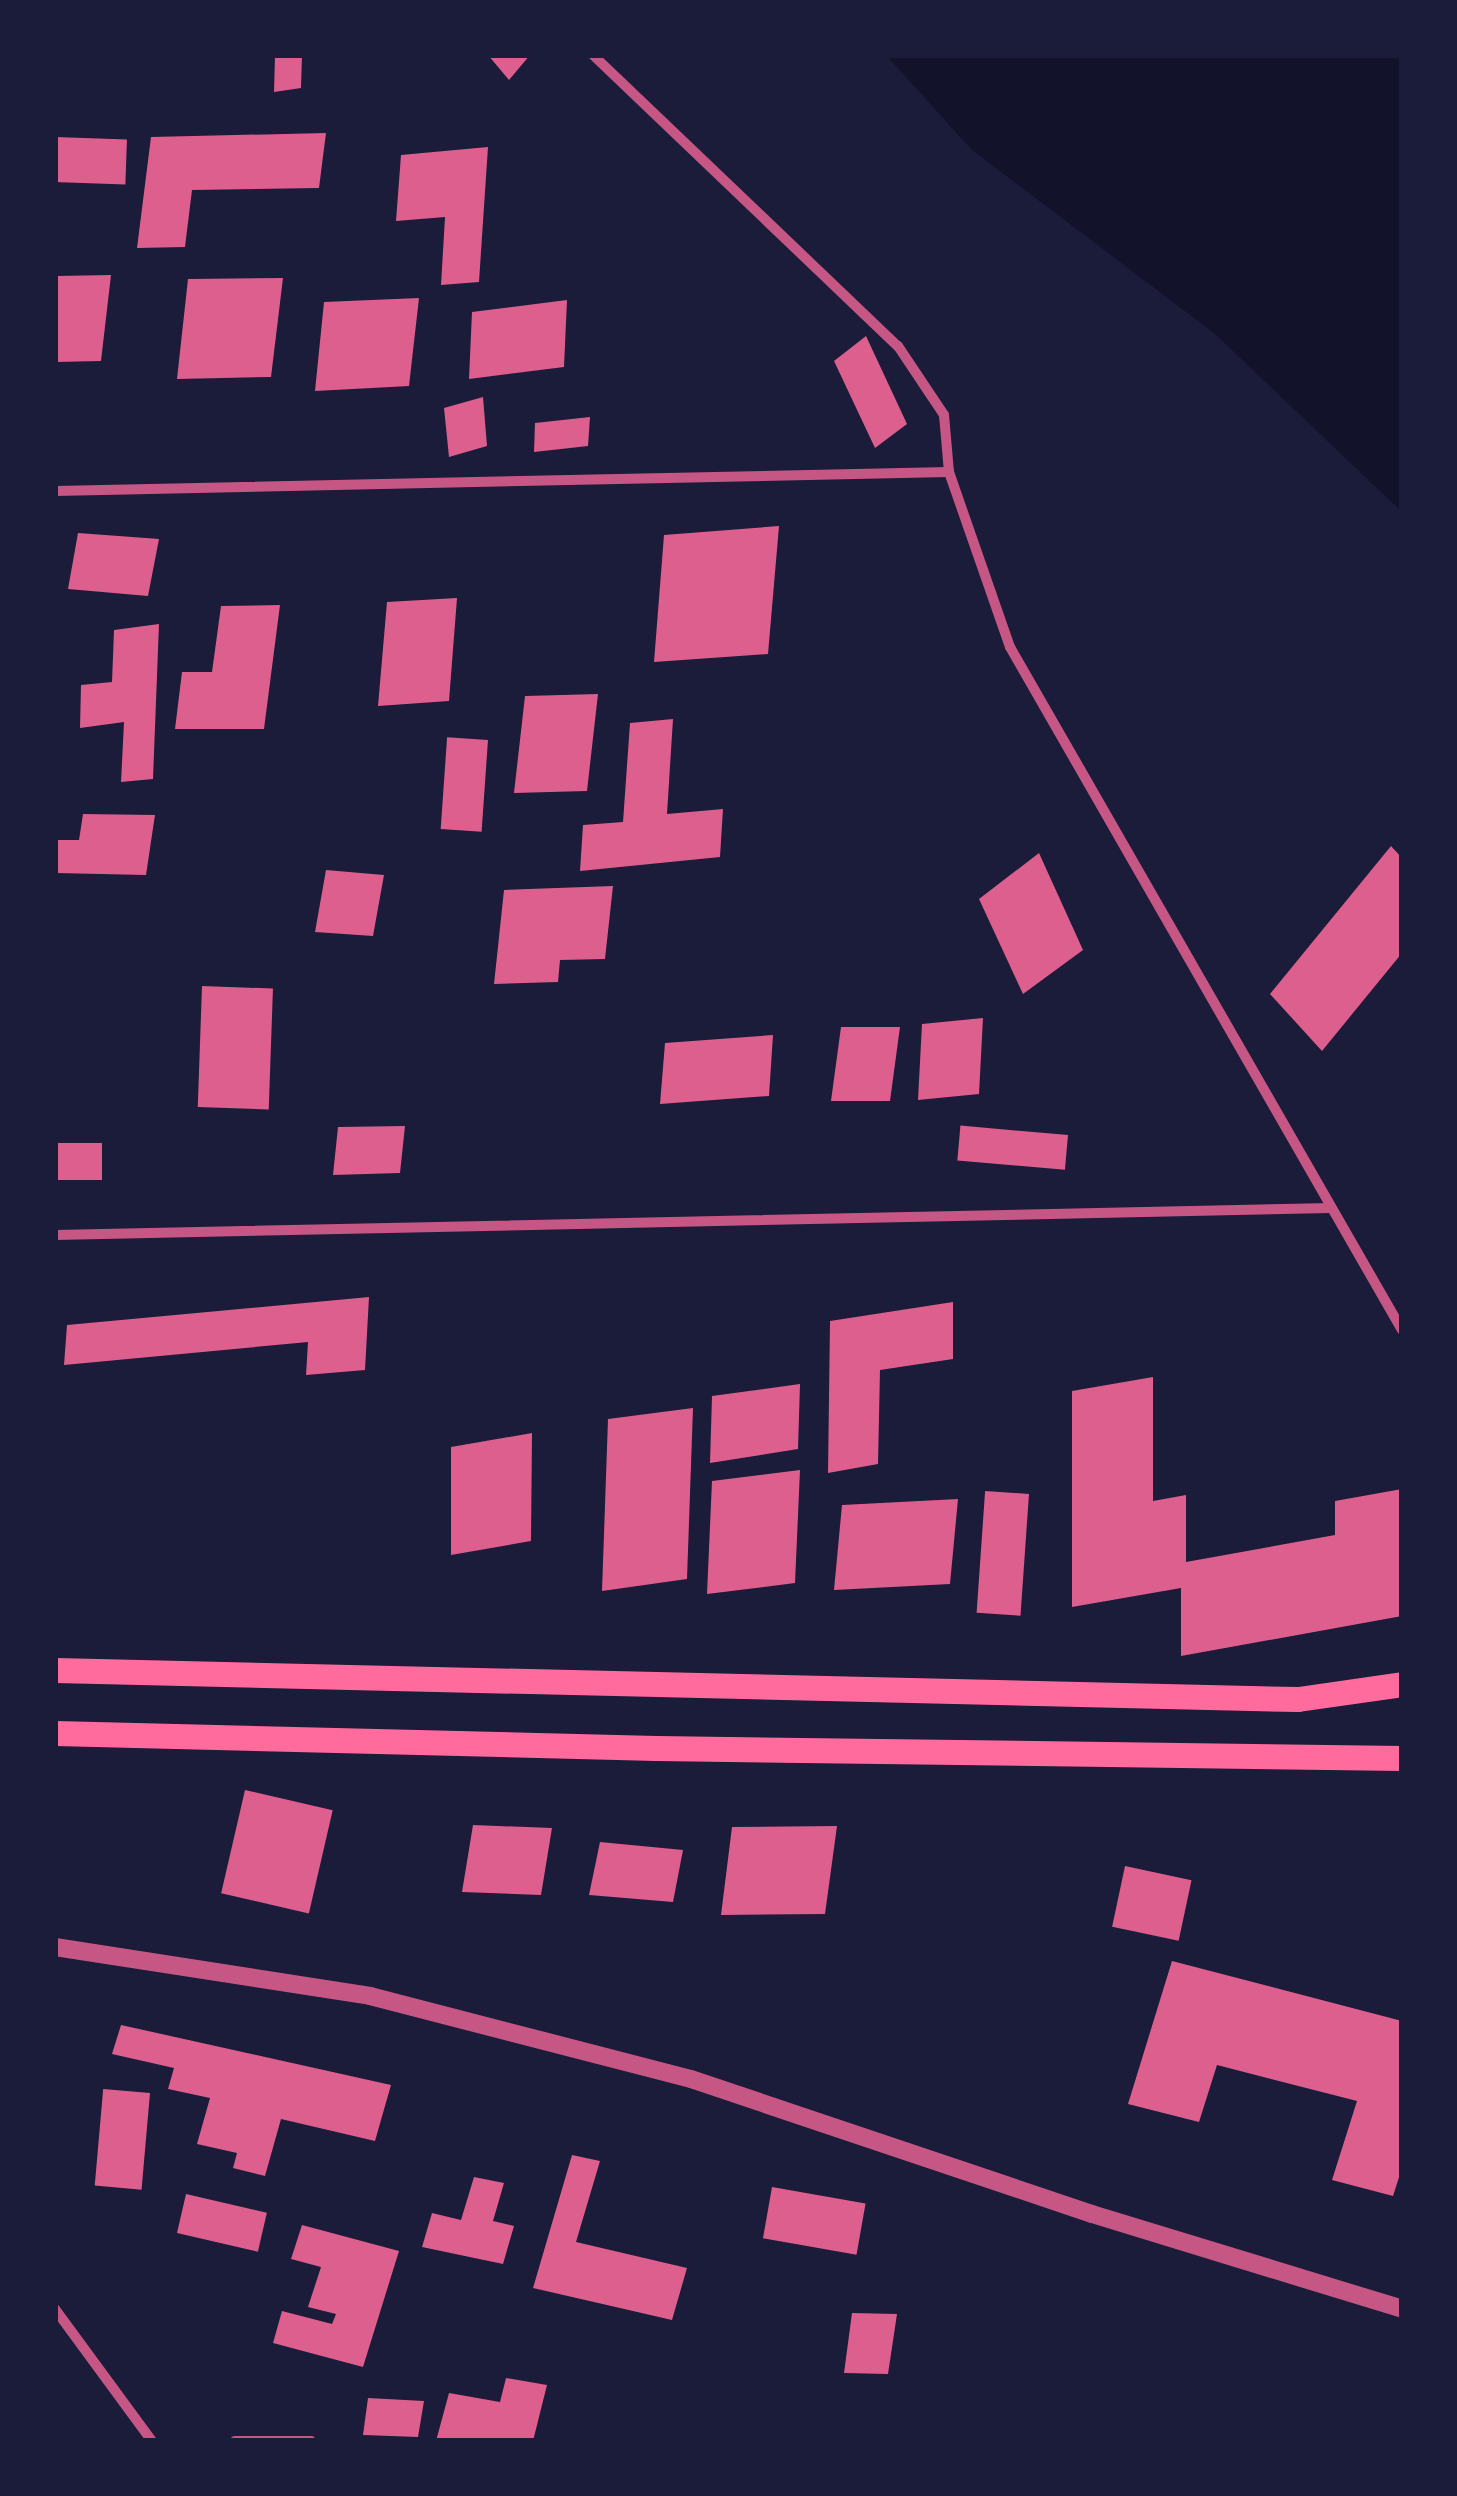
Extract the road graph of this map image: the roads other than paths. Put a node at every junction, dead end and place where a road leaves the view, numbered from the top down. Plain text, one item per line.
1 (593, 55) edge
2 (949, 472) junction
3 (55, 491) edge
4 (1332, 1208) junction
5 (55, 1235) edge
6 (1402, 1330) edge
7 (55, 1670) edge
8 (1402, 1684) edge
9 (55, 1732) edge
10 (1402, 1758) edge
11 (55, 1947) edge
12 (55, 2309) edge
13 (1402, 2309) edge
14 (152, 2441) edge
15 (235, 2441) edge
16 (311, 2441) edge

1 - 2 street
2 - 3 street
2 - 4 street
4 - 5 street
4 - 6 street
7 - 8 main road
9 - 10 main road
11 - 13 street
12 - 14 street
15 - 16 street

